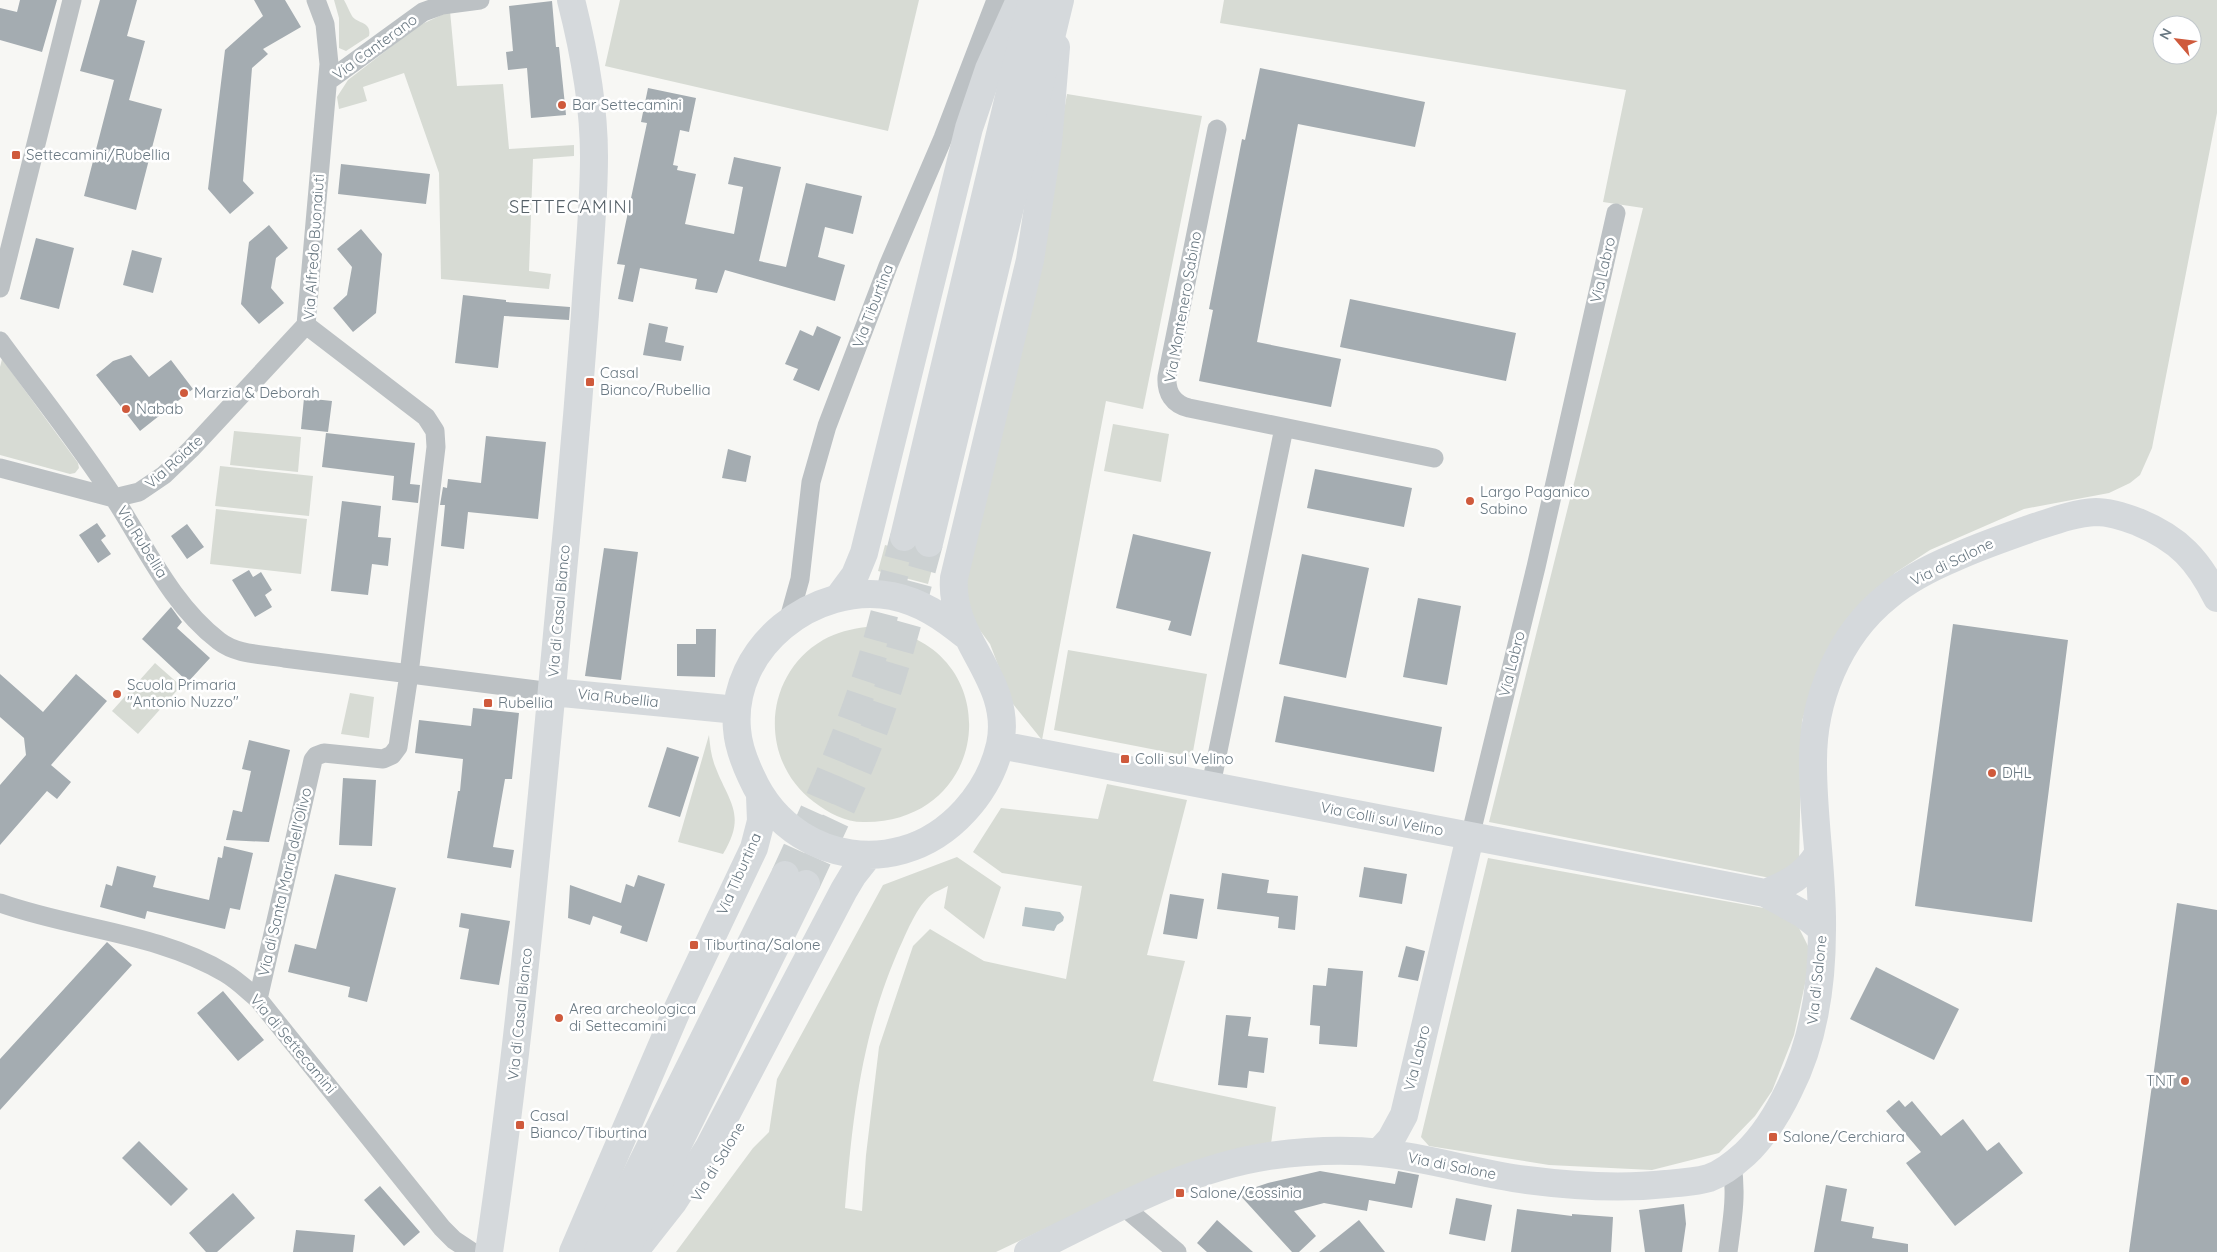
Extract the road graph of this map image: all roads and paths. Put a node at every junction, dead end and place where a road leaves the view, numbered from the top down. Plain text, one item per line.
1 (72, 0) edge
2 (316, 0) edge
3 (480, 0) edge
4 (571, 0) edge
5 (996, 0) edge
6 (1020, 0) edge
7 (1032, 0) edge
8 (1060, 1) edge
9 (328, 81) junction
10 (1218, 129) dead end
11 (1616, 213) dead end
12 (0, 288) edge
13 (306, 325) junction
14 (0, 341) edge
15 (1284, 428) junction
16 (1434, 458) dead end
17 (0, 468) edge
18 (114, 498) junction
19 (838, 598) junction
20 (2217, 598) edge
21 (788, 622) junction
22 (966, 635) junction
23 (409, 674) junction
24 (552, 692) junction
25 (737, 710) junction
26 (1000, 745) junction
27 (312, 764) joint
28 (1211, 785) junction
29 (760, 796) junction
30 (1470, 837) junction
31 (1818, 854) junction
32 (868, 856) junction
33 (1765, 893) junction
34 (0, 902) edge
35 (1822, 929) junction
36 (258, 999) junction
37 (754, 1061) junction
38 (1404, 1115) junction
39 (1379, 1152) junction
40 (1424, 1160) junction
41 (1732, 1166) junction
42 (1123, 1206) junction
43 (472, 1252) edge
44 (489, 1252) edge
45 (573, 1252) edge
46 (598, 1252) edge
47 (625, 1252) edge
48 (634, 1252) edge
49 (657, 1252) edge
50 (1028, 1252) edge
51 (1177, 1252) edge
52 (1728, 1252) edge

1 - 12 street
2 - 9 street, Via Alfredo Buonaiuti
3 - 9 street, Via Canterano
4 - 24 street, Via di Casal Bianco
5 - 21 street, Via Tiburtina
6 - 19 street
7 - 8 street, Via Tiburtina
8 - 22 street, Via Tiburtina
9 - 13 street, Via Alfredo Buonaiuti
10 - 15 street, Via Montenero Sabino
11 - 30 street, Via Labro
13 - 18 street, Via Roiate
13 - 23 street, Via Alfredo Buonaiuti
14 - 18 street, Via Rubellia
15 - 16 street, Via Montenero Sabino
15 - 28 street
17 - 18 street, Via Roiate
18 - 23 street, Via Rubellia
19 - 21 street, Via Tiburtina
19 - 22 street, Via Tiburtina
20 - 31 street, Via di Salone
21 - 25 street, Via Tiburtina
22 - 26 street, Via Tiburtina
23 - 24 street, Via Rubellia
23 - 27 street, Via Alfredo Buonaiuti
24 - 25 street, Via Rubellia
24 - 44 street, Via di Casal Bianco
25 - 29 street, Via Tiburtina
26 - 28 street, Via Colli sul Velino
26 - 32 street, Via Tiburtina
27 - 36 street, Via di Santa Maria dell'Olivo
28 - 30 street, Via Colli sul Velino
29 - 32 street, Via Tiburtina
29 - 45 street, Via Tiburtina
30 - 33 street, Via Colli sul Velino
30 - 38 street, Via Labro
31 - 33 street
31 - 35 street, Via di Salone
32 - 37 street
33 - 35 street, Via Colli sul Velino
34 - 36 street, Via di Settecamini
35 - 41 street, Via di Salone
36 - 43 street, Via di Settecamini
37 - 48 street
37 - 49 street, Via di Salone
38 - 39 street, Via Labro
38 - 40 street, Via Labro
39 - 40 street, Via di Salone
39 - 42 street, Via di Salone
40 - 41 street, Via di Salone
41 - 52 street
42 - 50 street, Via di Salone
42 - 51 street
46 - 47 street

